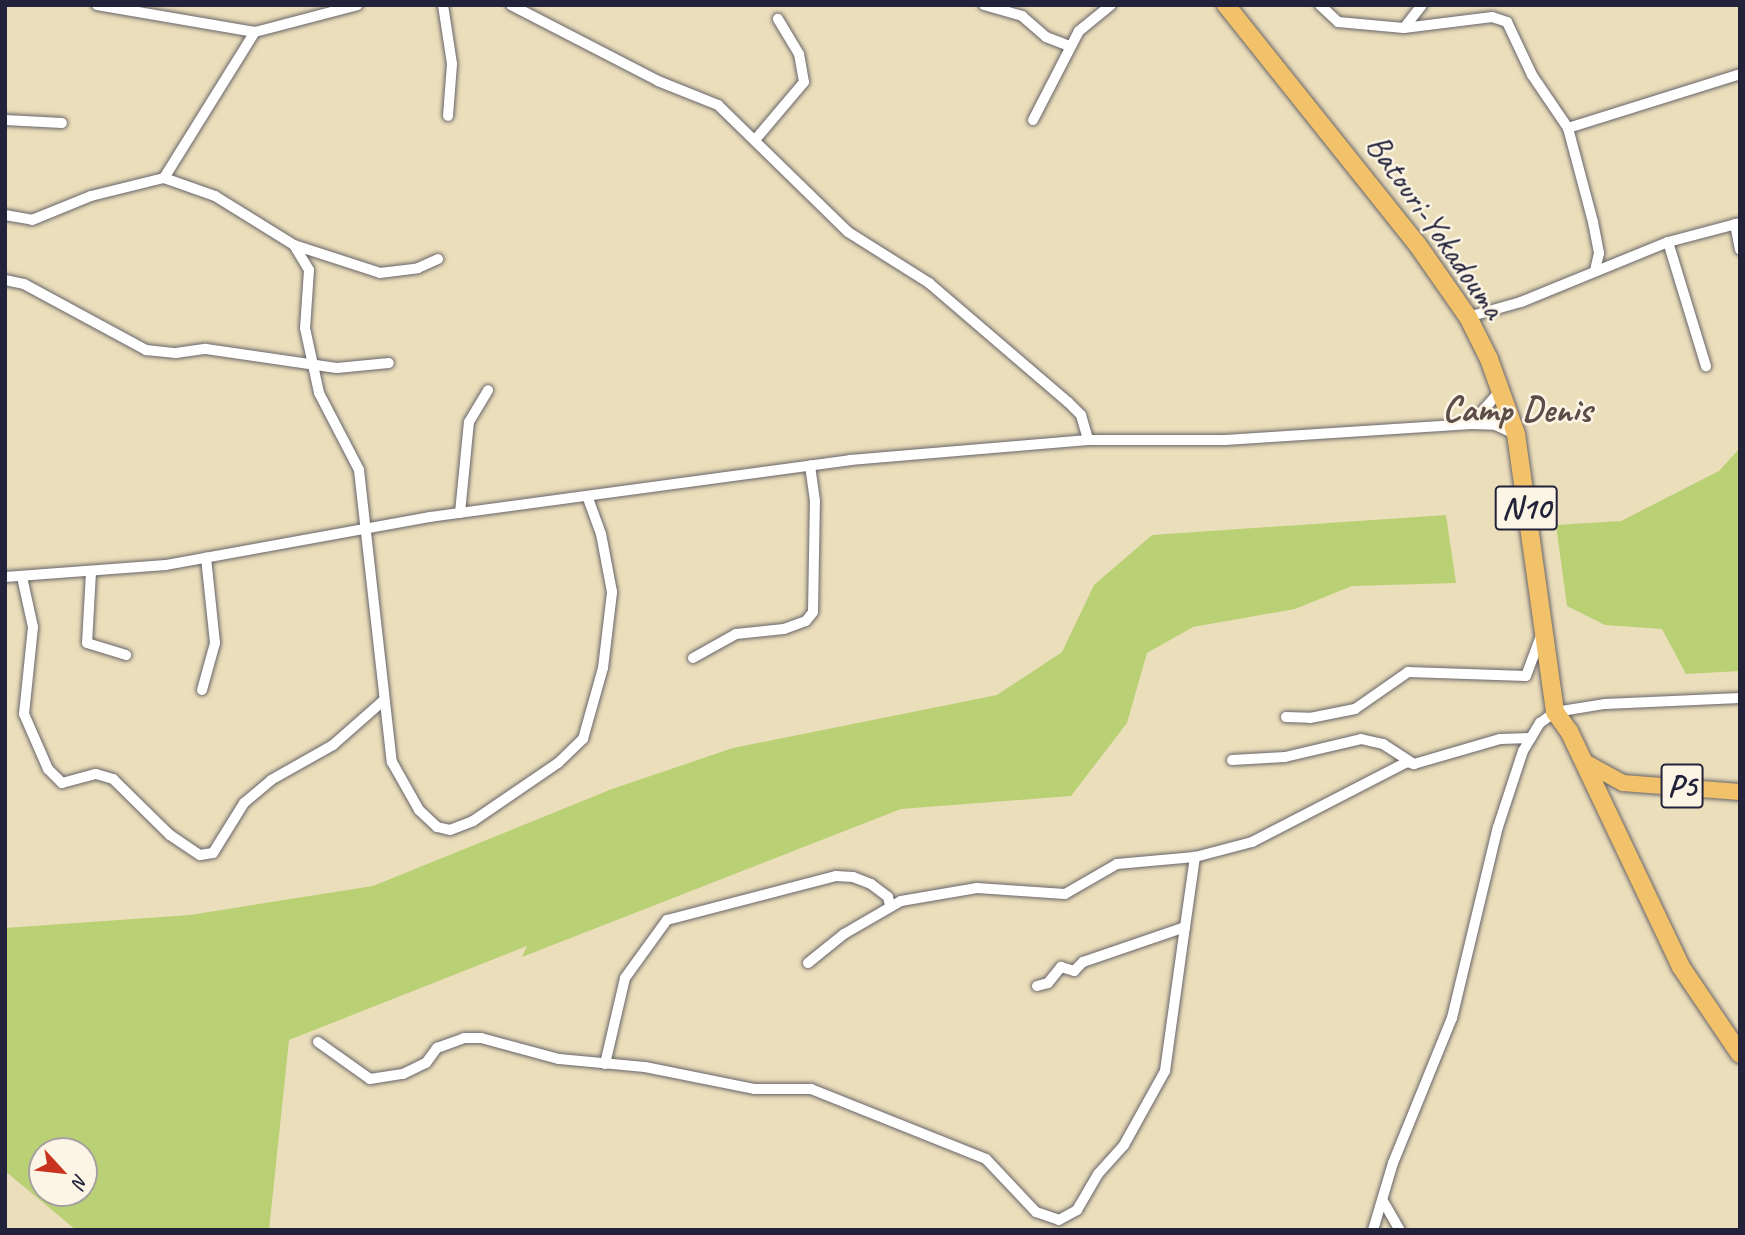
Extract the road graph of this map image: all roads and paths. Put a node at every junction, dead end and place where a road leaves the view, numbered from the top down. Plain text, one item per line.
1 (97, 5) edge
2 (358, 5) edge
3 (443, 5) edge
4 (511, 5) edge
5 (984, 5) edge
6 (1111, 5) edge
7 (1226, 5) edge
8 (1320, 5) edge
9 (1422, 5) edge
10 (778, 19) dead end
11 (1404, 28) junction
12 (255, 32) junction
13 (1069, 47) junction
14 (1740, 74) edge
15 (448, 116) dead end
16 (5, 120) edge
17 (1033, 120) dead end
18 (62, 123) dead end
19 (1568, 128) junction
20 (755, 140) junction
21 (164, 178) junction
22 (5, 215) edge
23 (1737, 223) edge
24 (1668, 242) junction
25 (294, 245) junction
26 (1740, 250) edge
27 (1599, 253) junction
28 (438, 259) dead end
29 (1611, 265) junction
30 (1595, 271) junction
31 (5, 280) edge
32 (1468, 317) junction
33 (313, 363) junction
34 (389, 363) dead end
35 (1706, 366) dead end
36 (488, 390) dead end
37 (1500, 391) junction
38 (1471, 425) junction
39 (1516, 434) junction
40 (1088, 440) junction
41 (810, 465) junction
42 (588, 498) junction
43 (460, 513) junction
44 (363, 530) junction
45 (206, 557) junction
46 (91, 572) junction
47 (5, 577) edge
48 (22, 577) junction
49 (1546, 631) junction
50 (126, 655) dead end
51 (693, 658) dead end
52 (202, 690) dead end
53 (1740, 698) edge
54 (384, 700) junction
55 (1555, 712) junction
56 (1286, 717) dead end
57 (1531, 738) junction
58 (1232, 760) dead end
59 (1583, 761) junction
60 (1414, 764) junction
61 (1623, 783) junction
62 (1740, 792) edge
63 (1601, 805) junction
64 (1195, 857) junction
65 (890, 905) junction
66 (1185, 927) junction
67 (808, 963) dead end
68 (1037, 986) dead end
69 (317, 1042) dead end
70 (1740, 1054) edge
71 (605, 1064) junction
72 (1383, 1201) junction
73 (1373, 1230) edge
74 (1400, 1230) edge

1 - 12 street
2 - 12 street
3 - 15 street
4 - 20 street
5 - 13 street
6 - 13 street
7 - 32 highway, Batouri-Yokadouma / N10
8 - 11 street
9 - 11 street
10 - 20 street
11 - 19 street
12 - 21 street
13 - 17 street
14 - 19 street
16 - 18 street
19 - 27 street
20 - 40 street
21 - 22 street
21 - 25 street
23 - 24 street
23 - 26 street
24 - 29 street
24 - 35 street
25 - 28 street
25 - 33 street
27 - 29 street
27 - 30 street
29 - 30 street
30 - 32 street
31 - 33 street
32 - 37 highway, Batouri-Yokadouma / N10
33 - 34 street
33 - 44 street
36 - 43 street
37 - 38 street
37 - 39 highway, Batouri-Yokadouma / N10
38 - 39 street
38 - 40 street
39 - 49 highway, Batouri-Yokadouma / N10
40 - 41 street
41 - 42 street
41 - 51 street
42 - 43 street
42 - 54 street
43 - 44 street
44 - 45 street
44 - 54 street
45 - 46 street
45 - 52 street
46 - 48 street
46 - 50 street
47 - 48 street
48 - 54 street
49 - 55 highway, Batouri-Yokadouma / N10
49 - 56 street
53 - 55 street
55 - 57 street
55 - 59 highway, Batouri-Yokadouma / N10
57 - 60 street
57 - 72 street
58 - 60 street
59 - 61 main road, P5
59 - 63 highway, Batouri-Yokadouma / N10
60 - 64 street
61 - 62 main road, P5
61 - 63 main road, P5
63 - 70 highway, Batouri-Yokadouma / N10
64 - 65 street
64 - 66 street
65 - 67 street
65 - 71 street
66 - 68 street
66 - 71 street
69 - 71 street
72 - 73 street
72 - 74 street

